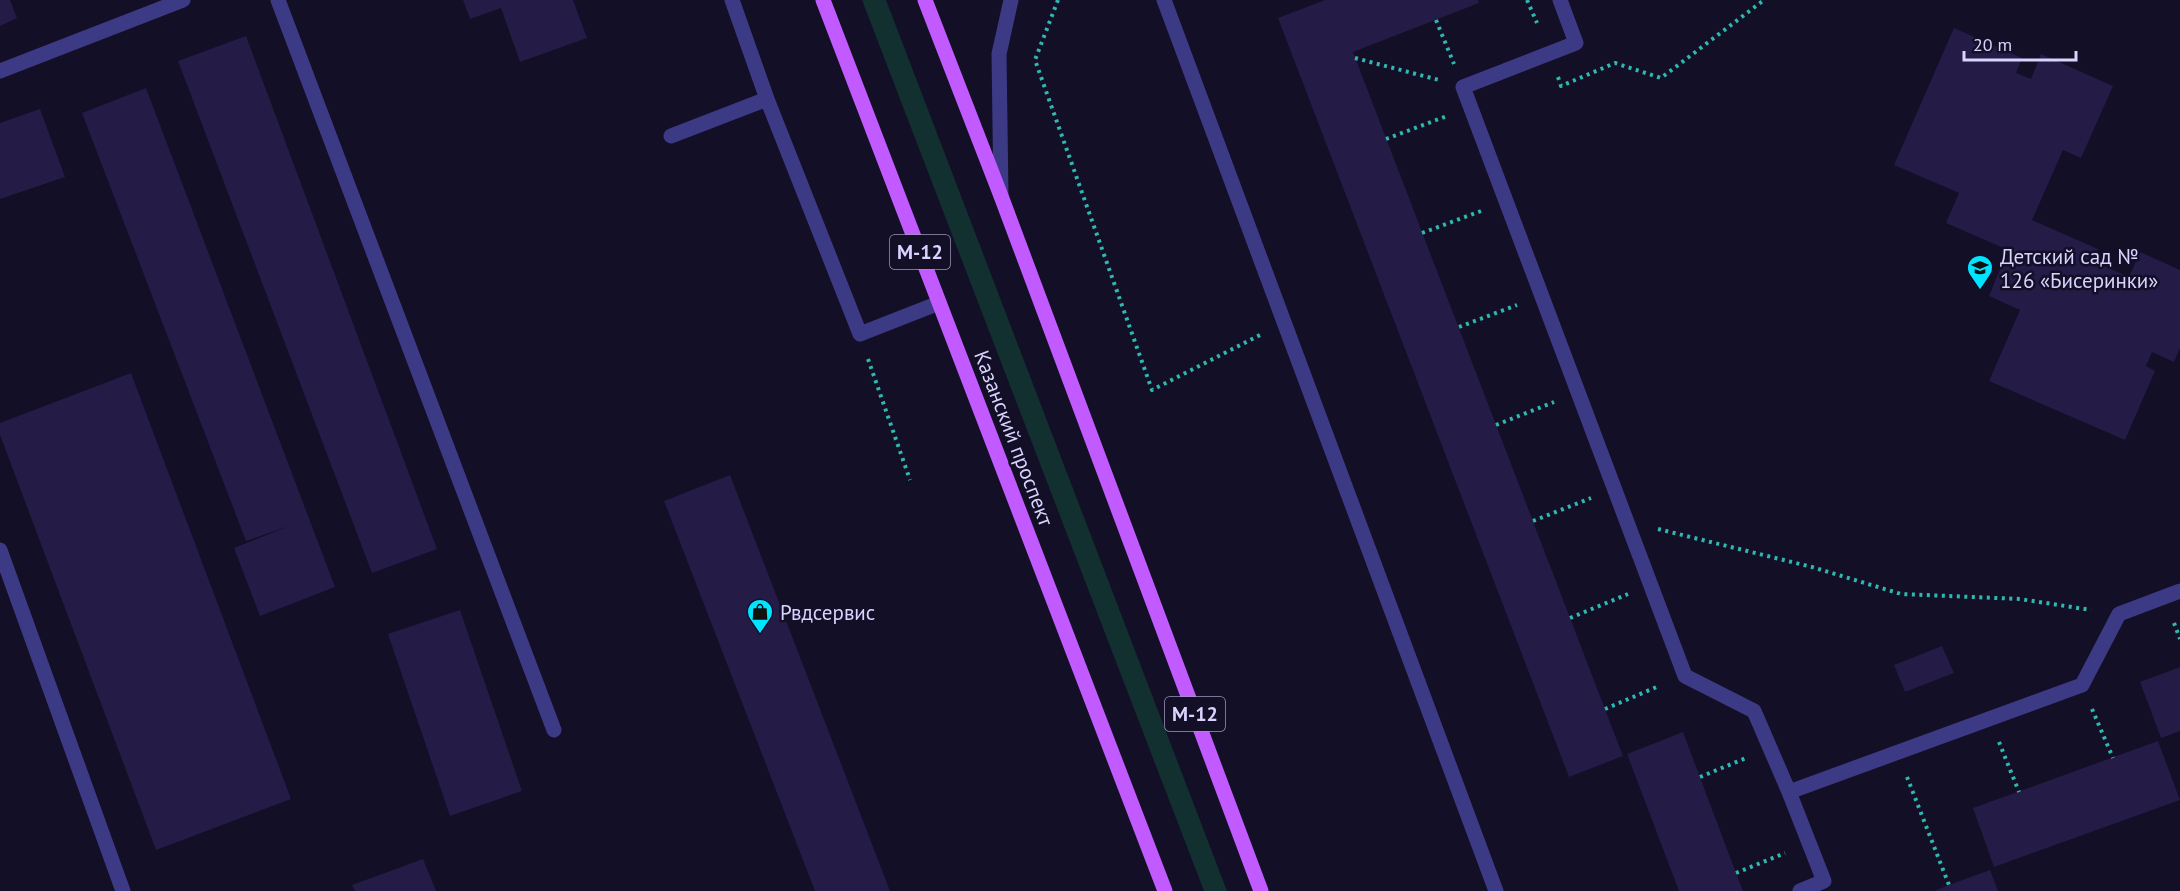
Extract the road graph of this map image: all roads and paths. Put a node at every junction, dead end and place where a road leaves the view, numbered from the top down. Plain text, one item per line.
1 (183, 0) edge
2 (278, 0) edge
3 (732, 0) edge
4 (823, 0) edge
5 (925, 0) edge
6 (1011, 0) edge
7 (1058, 0) edge
8 (1164, 0) edge
9 (1527, 0) edge
10 (1560, 0) edge
11 (1764, 0) edge
12 (1436, 20) dead end
13 (1549, 53) junction
14 (1355, 58) dead end
15 (0, 71) edge
16 (1463, 87) junction
17 (767, 99) junction
18 (1471, 108) junction
19 (670, 136) dead end
20 (1386, 139) dead end
21 (1001, 195) junction
22 (1506, 201) junction
23 (1422, 233) dead end
24 (1542, 296) junction
25 (939, 303) junction
26 (1284, 322) junction
27 (1459, 327) dead end
28 (860, 334) junction
29 (1578, 392) junction
30 (1496, 426) dead end
31 (910, 480) dead end
32 (1614, 488) junction
33 (1533, 521) dead end
34 (1626, 521) junction
35 (0, 550) edge
36 (1651, 585) junction
37 (2180, 591) edge
38 (2119, 614) junction
39 (1570, 618) dead end
40 (1685, 676) junction
41 (2082, 685) junction
42 (1605, 709) dead end
43 (1989, 718) junction
44 (554, 730) dead end
45 (1770, 748) junction
46 (1897, 753) junction
47 (2113, 758) dead end
48 (1700, 777) dead end
49 (1789, 792) junction
50 (2019, 792) dead end
51 (1809, 842) junction
52 (1736, 873) dead end
53 (1949, 885) dead end
54 (123, 891) edge
55 (1165, 891) edge
56 (1261, 891) edge
57 (1496, 891) edge
58 (1800, 891) edge

1 - 15 street
2 - 44 street
3 - 17 street
4 - 25 main road, Казанский проспект / М-12
5 - 21 main road, М-12
6 - 21 street
7 - 26 path
8 - 26 street
9 - 13 path
10 - 13 street
11 - 13 path
12 - 16 path
13 - 16 street
14 - 16 path
16 - 18 street
17 - 19 street
17 - 28 street
18 - 20 path
18 - 22 street
21 - 56 main road, М-12
22 - 23 path
22 - 24 street
24 - 27 path
24 - 29 street
25 - 28 street
25 - 55 main road, Казанский проспект / М-12
26 - 57 street
28 - 31 path
29 - 30 path
29 - 32 street
32 - 33 path
32 - 34 street
34 - 36 street
34 - 38 path
35 - 54 street
36 - 39 path
36 - 40 street
37 - 38 street
38 - 41 street
40 - 42 path
40 - 45 street
41 - 43 street
41 - 47 path
43 - 46 street
43 - 50 path
45 - 48 path
45 - 49 street
46 - 49 street
46 - 53 path
49 - 51 street
51 - 52 path
51 - 58 street

